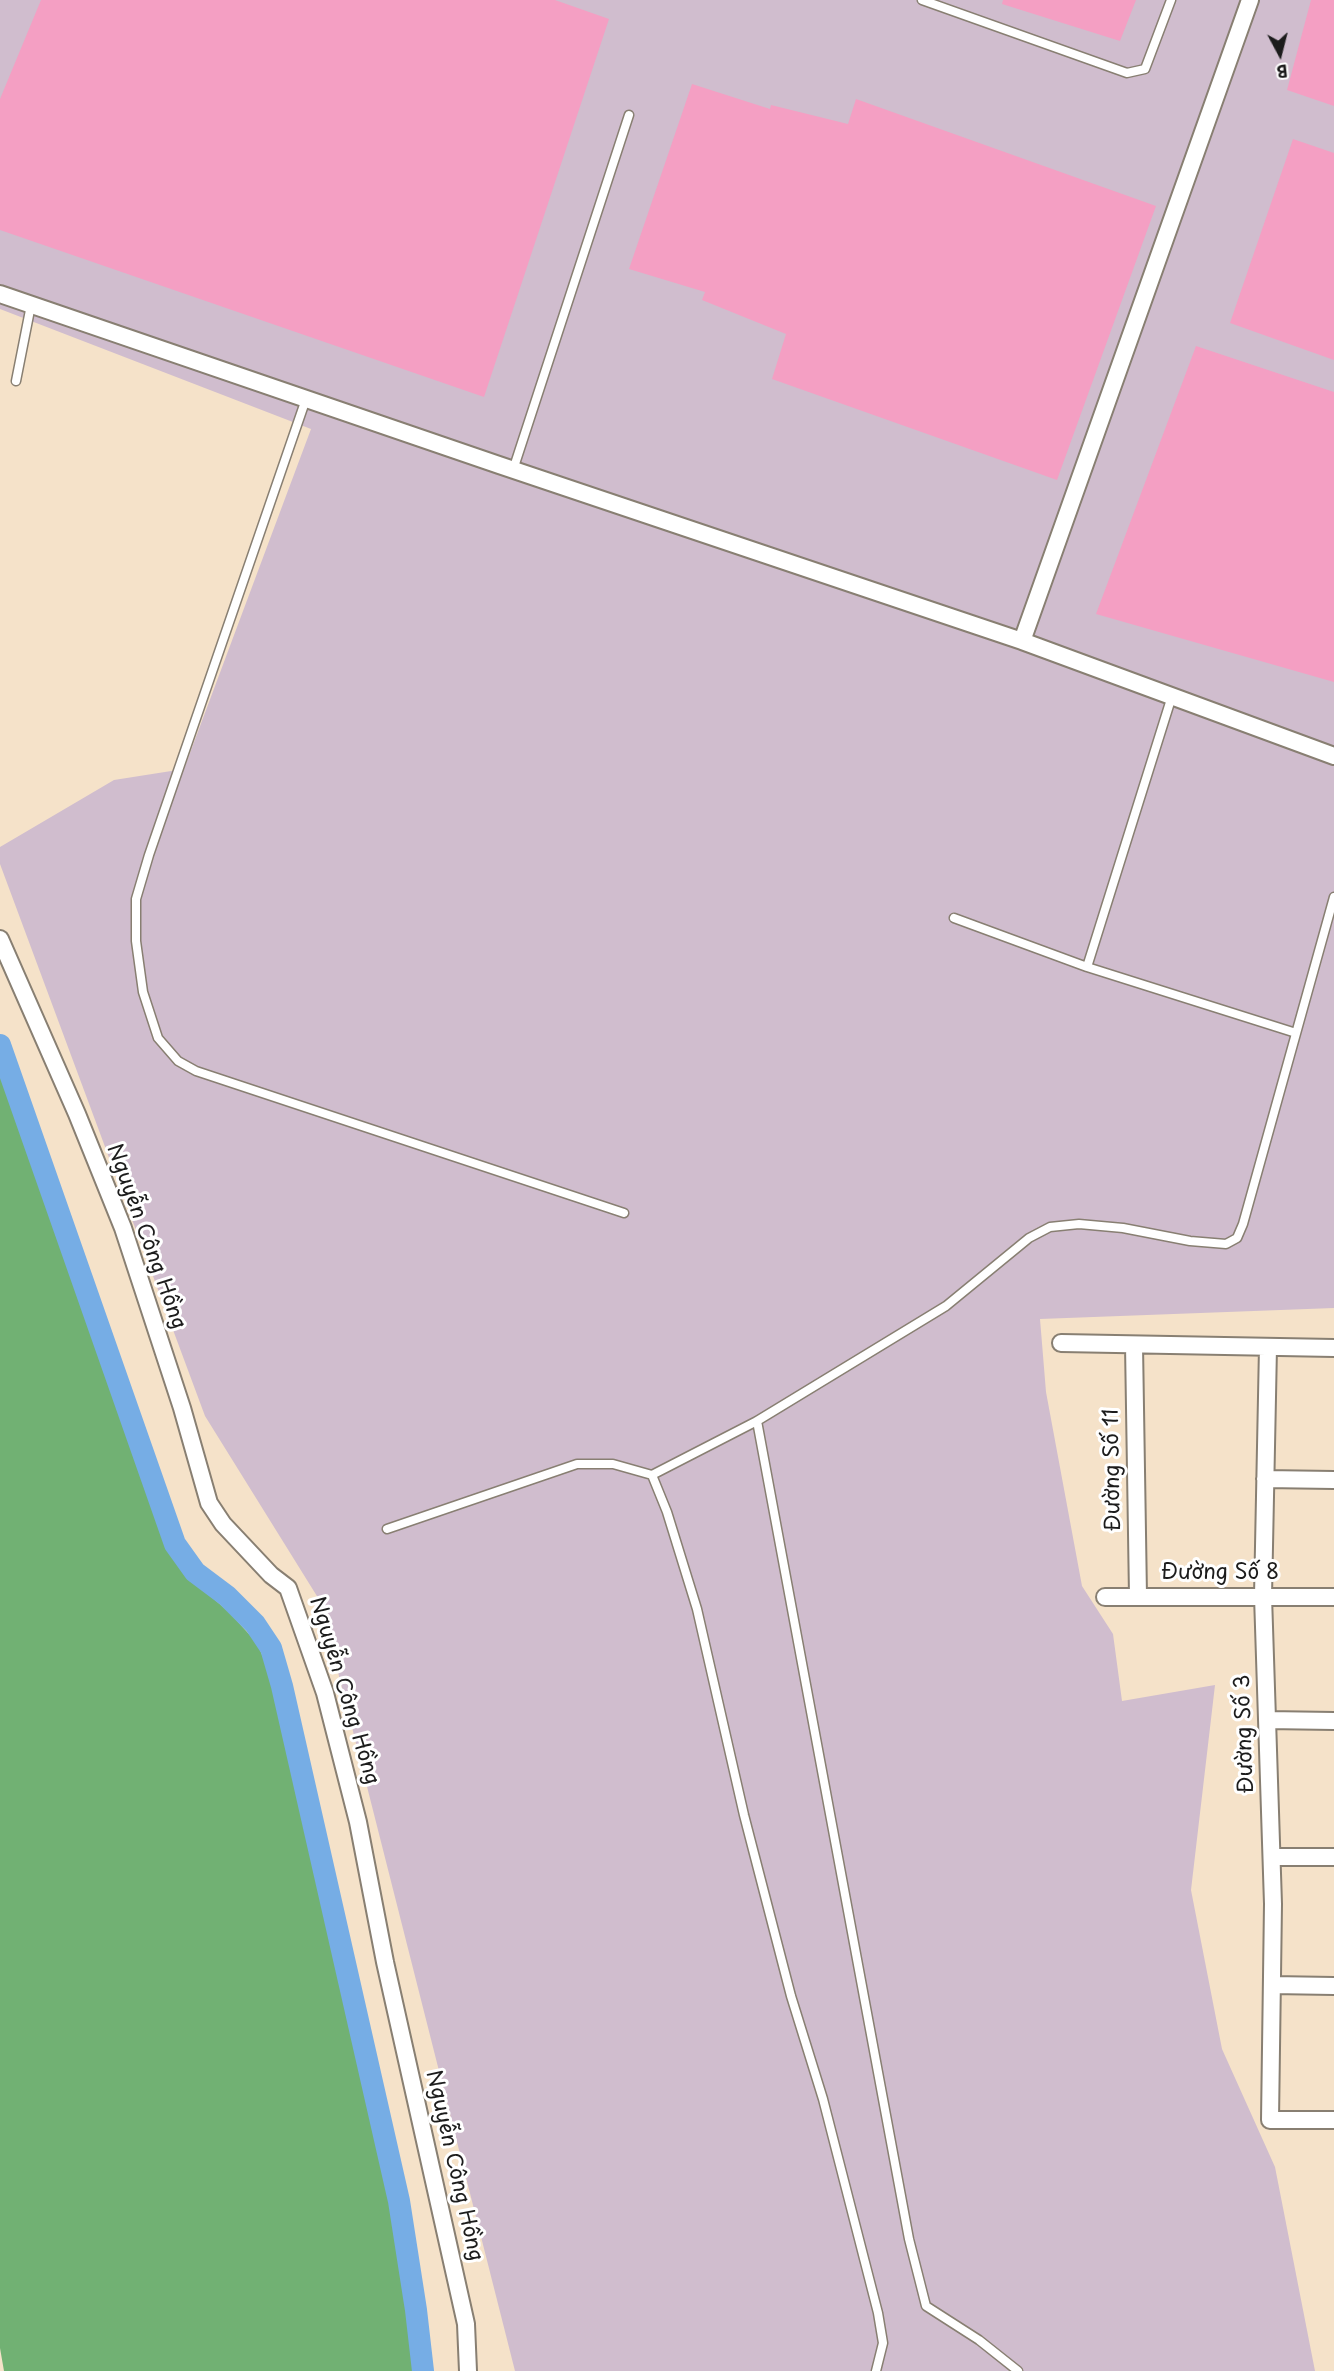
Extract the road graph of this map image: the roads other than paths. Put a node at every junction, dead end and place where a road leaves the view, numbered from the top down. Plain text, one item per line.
1 (922, 0) edge
2 (1171, 0) edge
3 (1250, 0) edge
4 (629, 115) dead end
5 (0, 294) edge
6 (31, 304) junction
7 (16, 381) dead end
8 (306, 399) junction
9 (513, 470) junction
10 (1022, 641) junction
11 (1172, 696) junction
12 (1334, 756) edge
13 (1334, 897) edge
14 (954, 918) dead end
15 (0, 939) edge
16 (1087, 967) junction
17 (1296, 1033) junction
18 (624, 1213) dead end
19 (1061, 1343) dead end
20 (1134, 1345) junction
21 (1268, 1347) junction
22 (1334, 1348) edge
23 (757, 1422) junction
24 (652, 1475) junction
25 (1265, 1479) junction
26 (1334, 1480) edge
27 (387, 1529) dead end
28 (1138, 1596) junction
29 (1263, 1596) junction
30 (1105, 1597) dead end
31 (1334, 1597) edge
32 (1268, 1720) junction
33 (1334, 1721) edge
34 (1272, 1857) junction
35 (1334, 1857) edge
36 (1272, 1986) junction
37 (1334, 1986) edge
38 (1334, 2120) edge
39 (468, 2371) edge
40 (876, 2371) edge
41 (1018, 2371) edge

1 - 2 lane
3 - 10 street
4 - 9 lane
5 - 6 street
6 - 7 lane
6 - 8 street
8 - 9 street
8 - 18 lane
9 - 10 street
10 - 11 street
11 - 12 street
11 - 16 lane
13 - 17 lane
14 - 16 lane
15 - 39 street, Nguyễn Công Hồng
16 - 17 lane
17 - 23 lane
19 - 20 street
20 - 21 street
20 - 28 street, Đường Số 11
21 - 22 street
21 - 25 street, Đường Số 3
23 - 24 lane
23 - 41 lane
24 - 27 lane
24 - 40 lane
25 - 26 street
25 - 29 street, Đường Số 3
28 - 29 street, Đường Số 8
28 - 30 street, Đường Số 8
29 - 31 street, Đường Số 8
29 - 32 street, Đường Số 3
32 - 33 street
32 - 34 street, Đường Số 3
34 - 35 street
34 - 36 street, Đường Số 3
36 - 37 street
36 - 38 street, Đường Số 3

